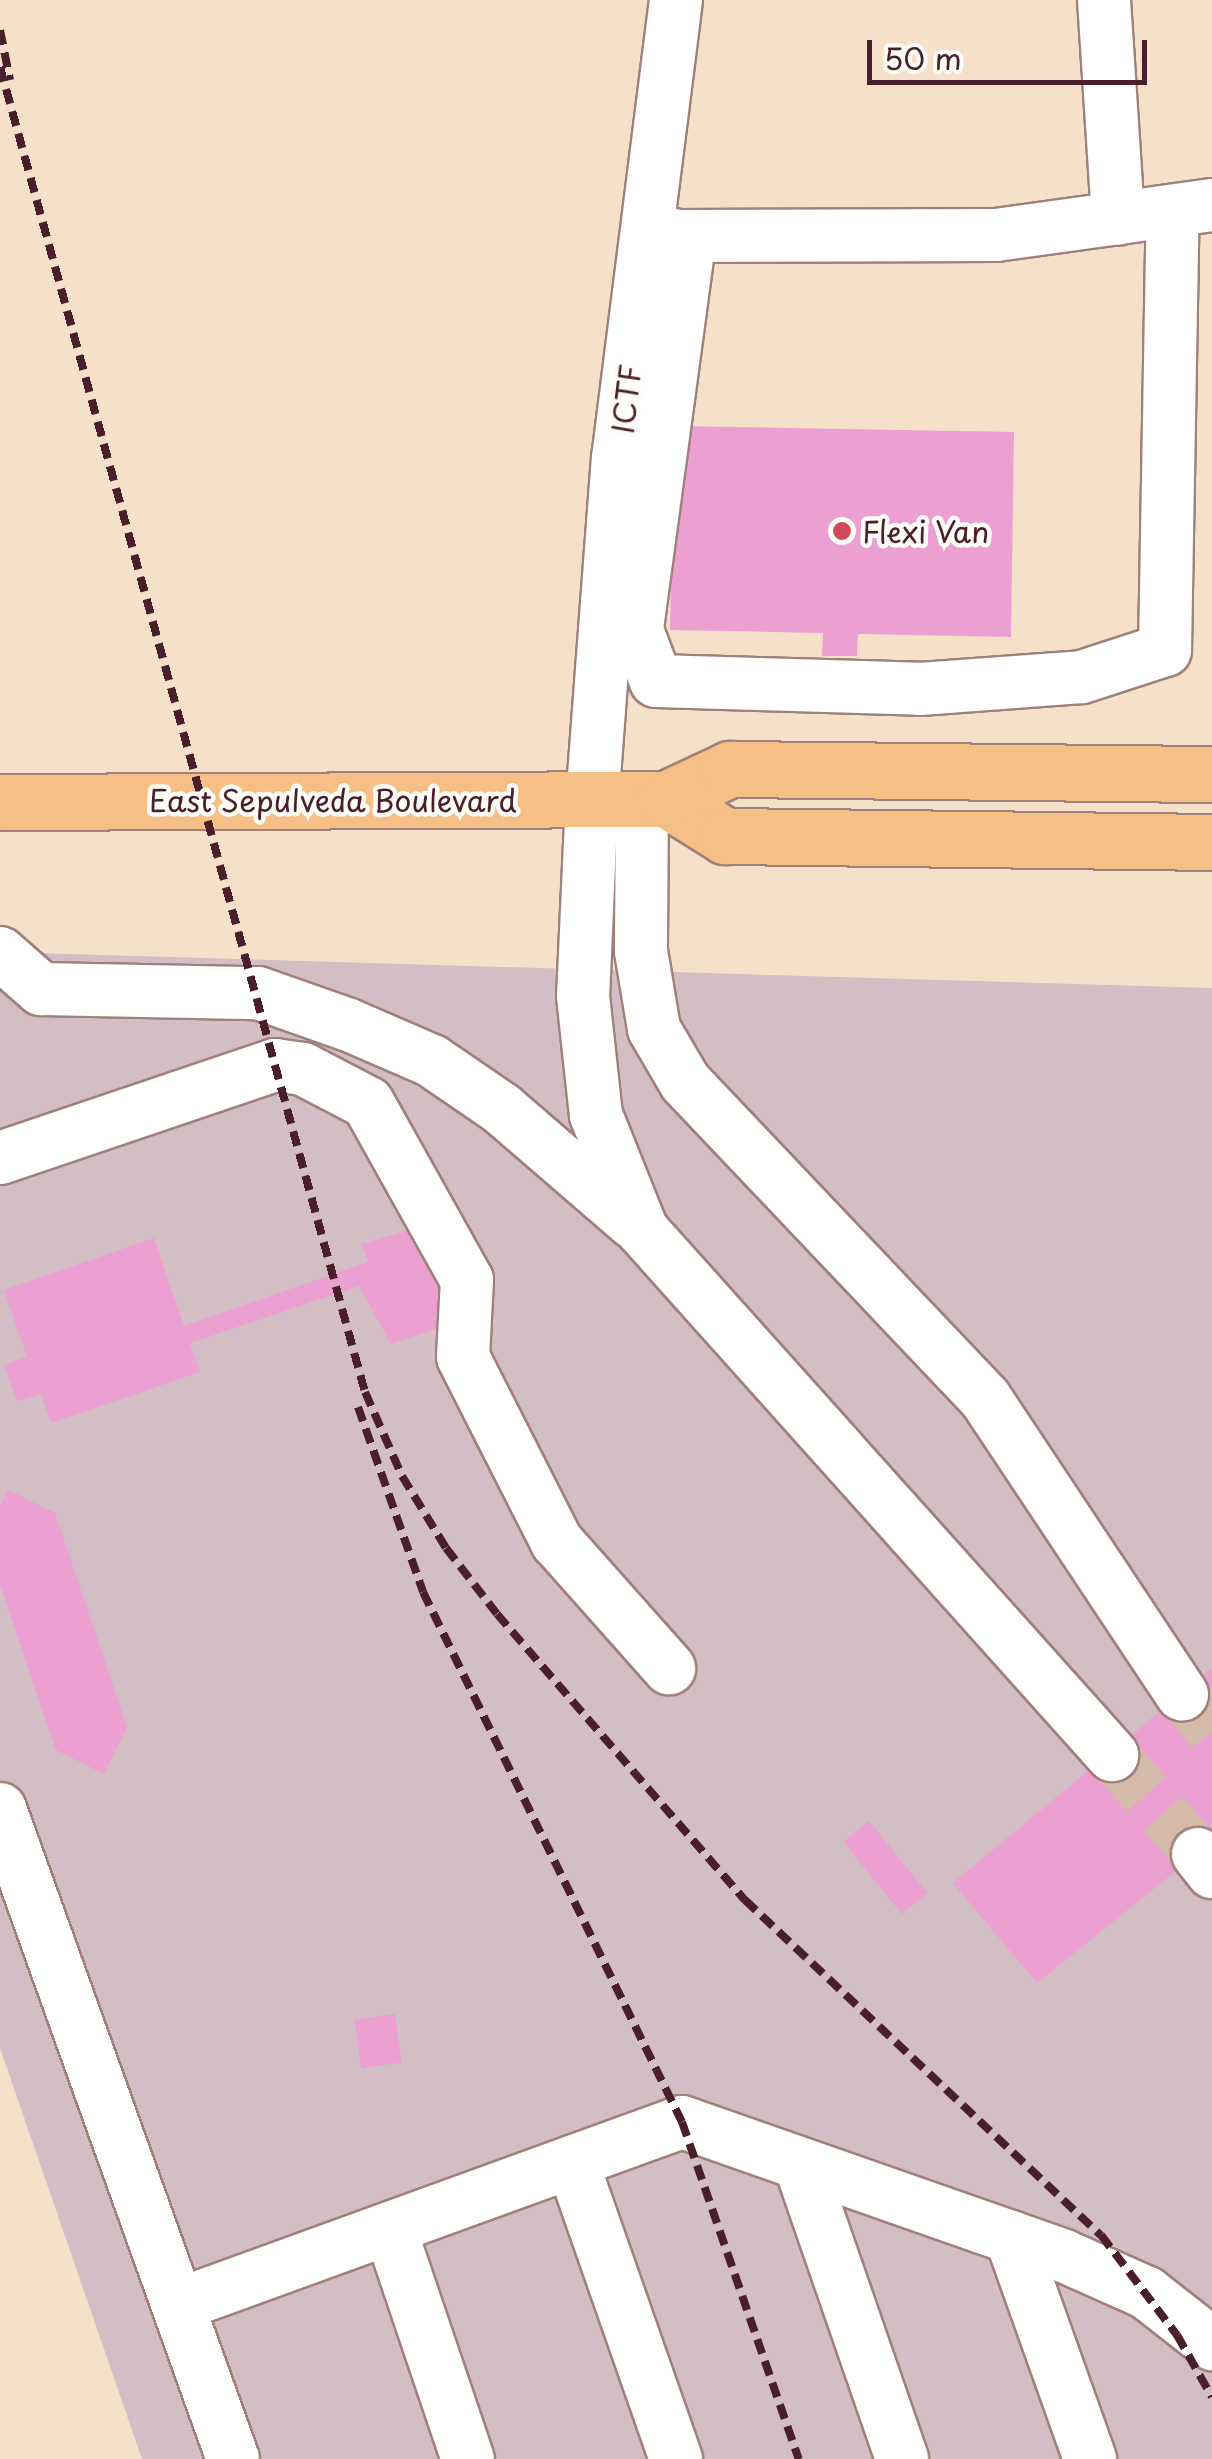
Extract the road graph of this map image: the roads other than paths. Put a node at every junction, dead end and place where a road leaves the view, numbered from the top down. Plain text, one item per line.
1 (676, 0) edge
2 (1104, 0) edge
3 (1192, 208) edge
4 (1118, 218) junction
5 (669, 232) junction
6 (1212, 774) edge
7 (634, 799) junction
8 (0, 802) edge
9 (1212, 842) edge
10 (0, 953) edge
11 (0, 1158) edge
12 (642, 1230) junction
13 (668, 1668) dead end
14 (1182, 1694) tunnel mouth
15 (1112, 1755) tunnel mouth
16 (0, 1809) edge
17 (572, 2162) junction
18 (800, 2164) junction
19 (390, 2228) junction
20 (1011, 2238) junction
21 (178, 2305) junction
22 (1212, 2344) edge
23 (233, 2459) edge
24 (468, 2459) edge
25 (676, 2459) edge
26 (902, 2459) edge
27 (1090, 2459) edge

1 - 5 street, ICTF
2 - 4 street
3 - 4 street
3 - 5 street
4 - 5 street
5 - 7 street, ICTF
6 - 7 main road, East Sepulveda Boulevard
7 - 8 main road, East Sepulveda Boulevard
7 - 9 main road
7 - 12 street
7 - 14 street
10 - 12 street
11 - 13 street
12 - 15 street
16 - 21 street
17 - 18 street
17 - 19 street
17 - 25 street
18 - 20 street
18 - 26 street
19 - 21 street
19 - 24 street
20 - 22 street
20 - 27 street
21 - 23 street

